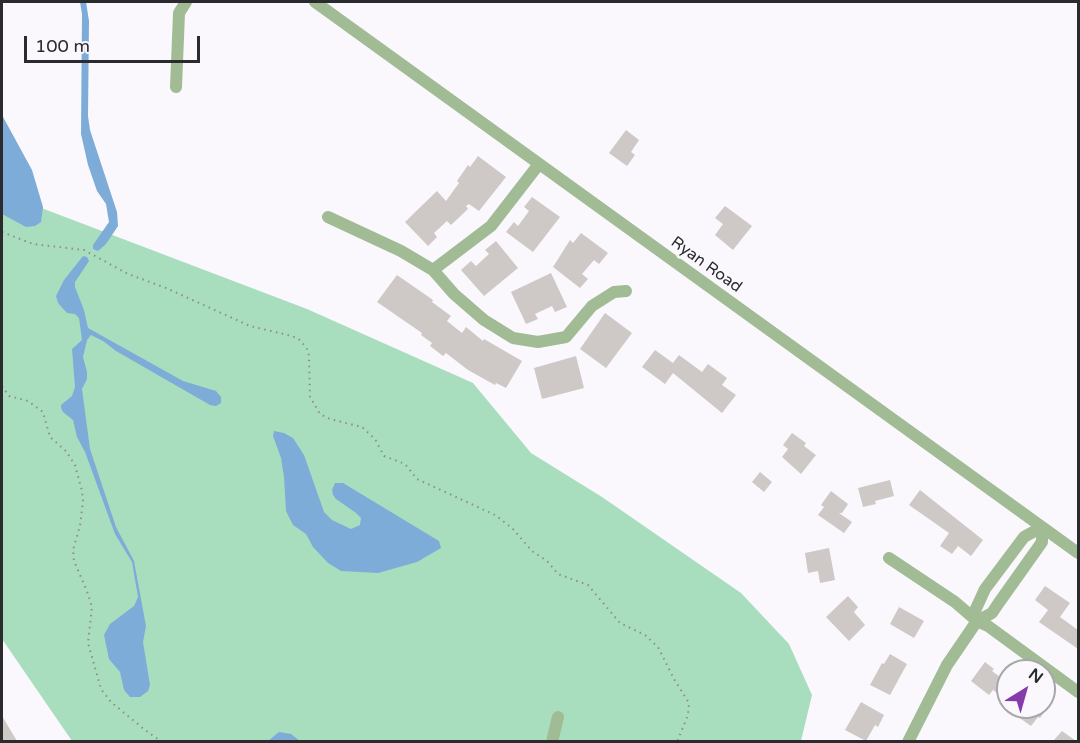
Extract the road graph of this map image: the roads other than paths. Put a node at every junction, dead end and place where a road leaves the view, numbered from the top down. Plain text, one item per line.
1 (186, 2) edge
2 (315, 2) edge
3 (176, 87) dead end
4 (539, 164) junction
5 (328, 218) dead end
6 (433, 270) junction
7 (626, 291) dead end
8 (1041, 526) junction
9 (1078, 553) edge
10 (889, 558) dead end
11 (976, 621) junction
12 (1078, 692) edge
13 (558, 717) dead end
14 (552, 741) edge
15 (908, 741) edge

1 - 3 street
2 - 4 street, Ryan Road
4 - 6 street
4 - 8 street, Ryan Road
5 - 6 street
6 - 7 street
8 - 9 street, Ryan Road
8 - 11 street
8 - 11 street
10 - 11 street
11 - 12 street
11 - 15 street
13 - 14 street

